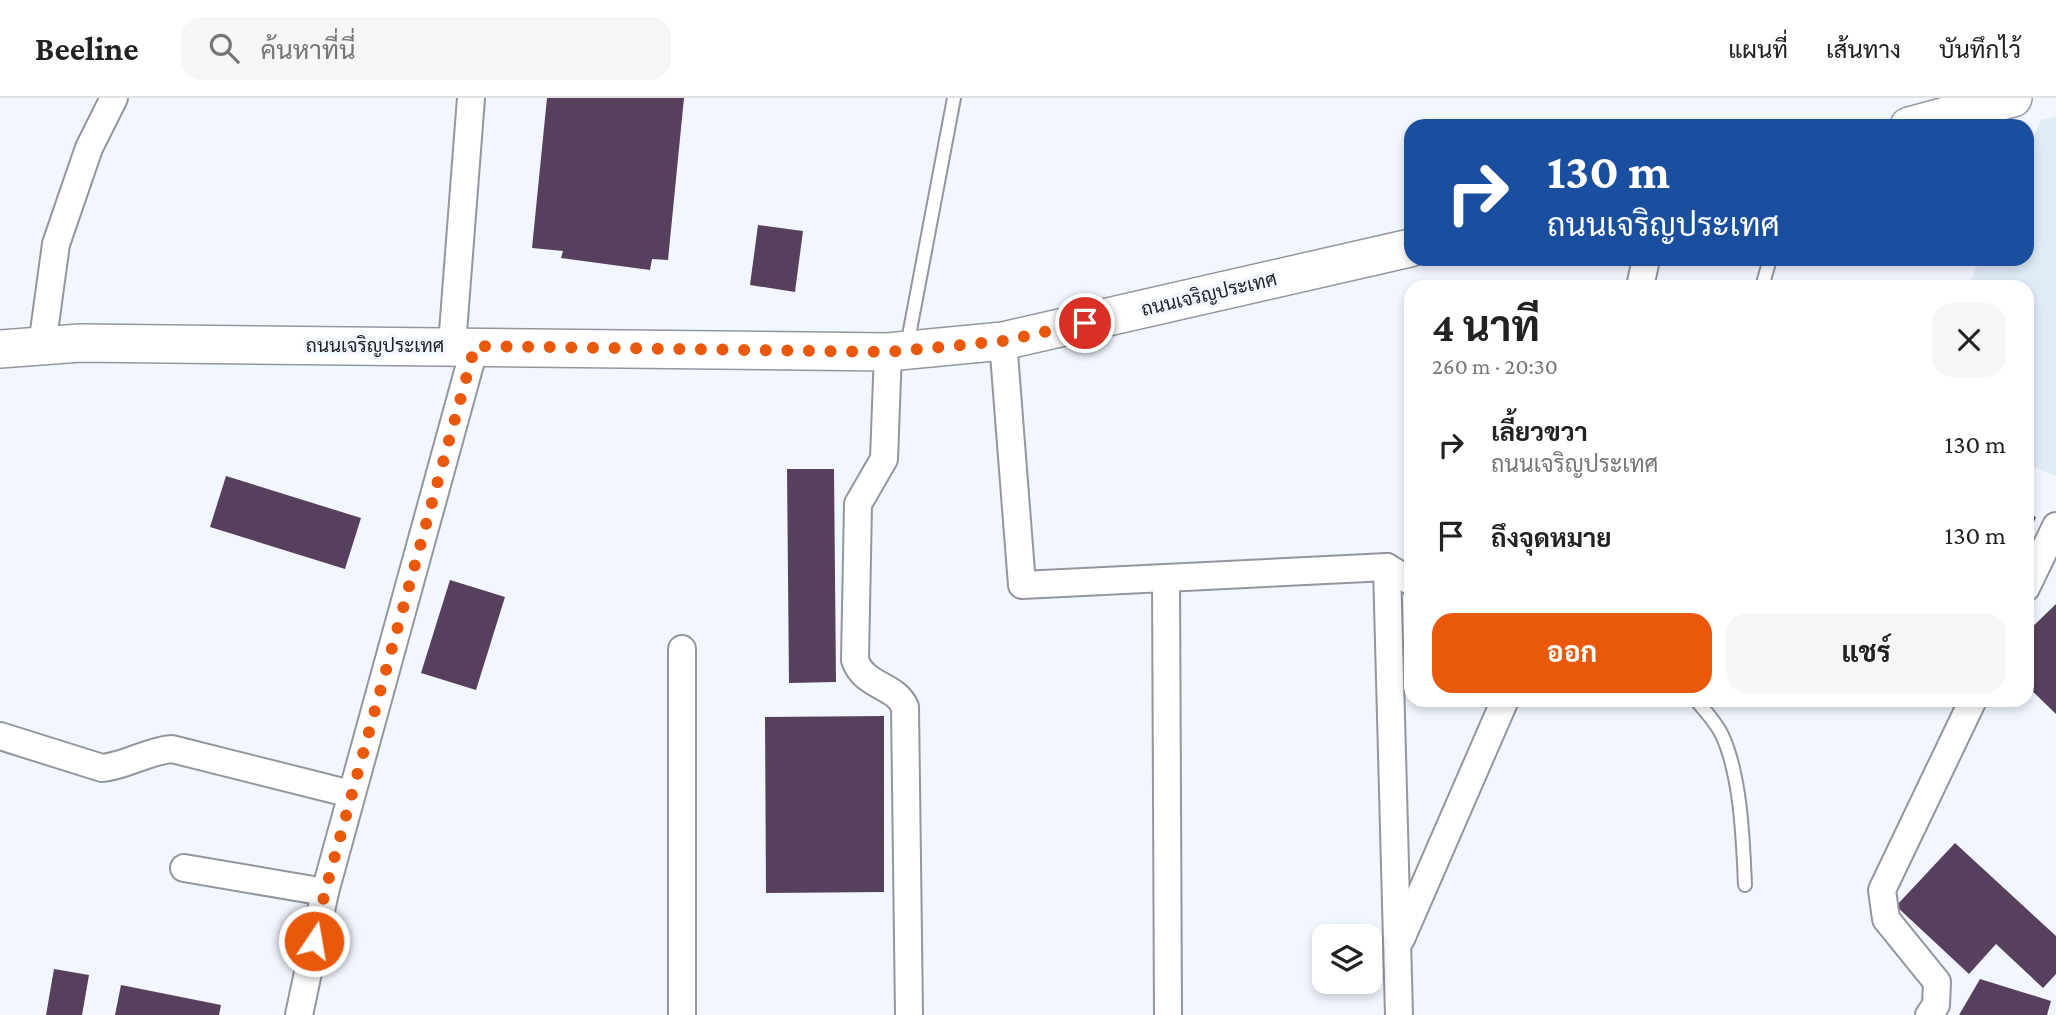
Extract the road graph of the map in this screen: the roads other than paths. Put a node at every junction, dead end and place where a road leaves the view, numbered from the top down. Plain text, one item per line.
1 (114, 98) edge
2 (471, 98) edge
3 (954, 98) edge
4 (2012, 98) edge
5 (1935, 119) edge
6 (1404, 249) edge
7 (1003, 341) junction
8 (42, 346) junction
9 (463, 346) junction
10 (0, 349) edge
11 (897, 351) junction
12 (2056, 526) edge
13 (1387, 567) junction
14 (2034, 571) edge
15 (1404, 577) edge
16 (1166, 578) junction
17 (682, 649) dead end
18 (1502, 707) edge
19 (1702, 707) edge
20 (1970, 707) edge
21 (0, 736) edge
22 (351, 794) junction
23 (184, 867) dead end
24 (1745, 885) dead end
25 (325, 892) junction
26 (1398, 947) junction
27 (299, 1015) edge
28 (682, 1015) edge
29 (909, 1015) edge
30 (1168, 1015) edge
31 (1399, 1015) edge
32 (1929, 1015) edge

1 - 8 street
2 - 9 street
3 - 11 lane
4 - 5 street
6 - 7 street, ถนนเจริญประเทศ
7 - 11 street, ถนนเจริญประเทศ
7 - 16 street
8 - 9 street, ถนนเจริญประเทศ
8 - 10 street, ถนนเจริญประเทศ
9 - 11 street, ถนนเจริญประเทศ
9 - 22 street
11 - 29 street
12 - 14 street
13 - 15 street
13 - 16 street
13 - 26 street
16 - 30 street
17 - 28 street
18 - 26 street
19 - 24 lane
20 - 32 street
21 - 22 street
22 - 25 street
23 - 25 street
25 - 27 street
26 - 31 street

